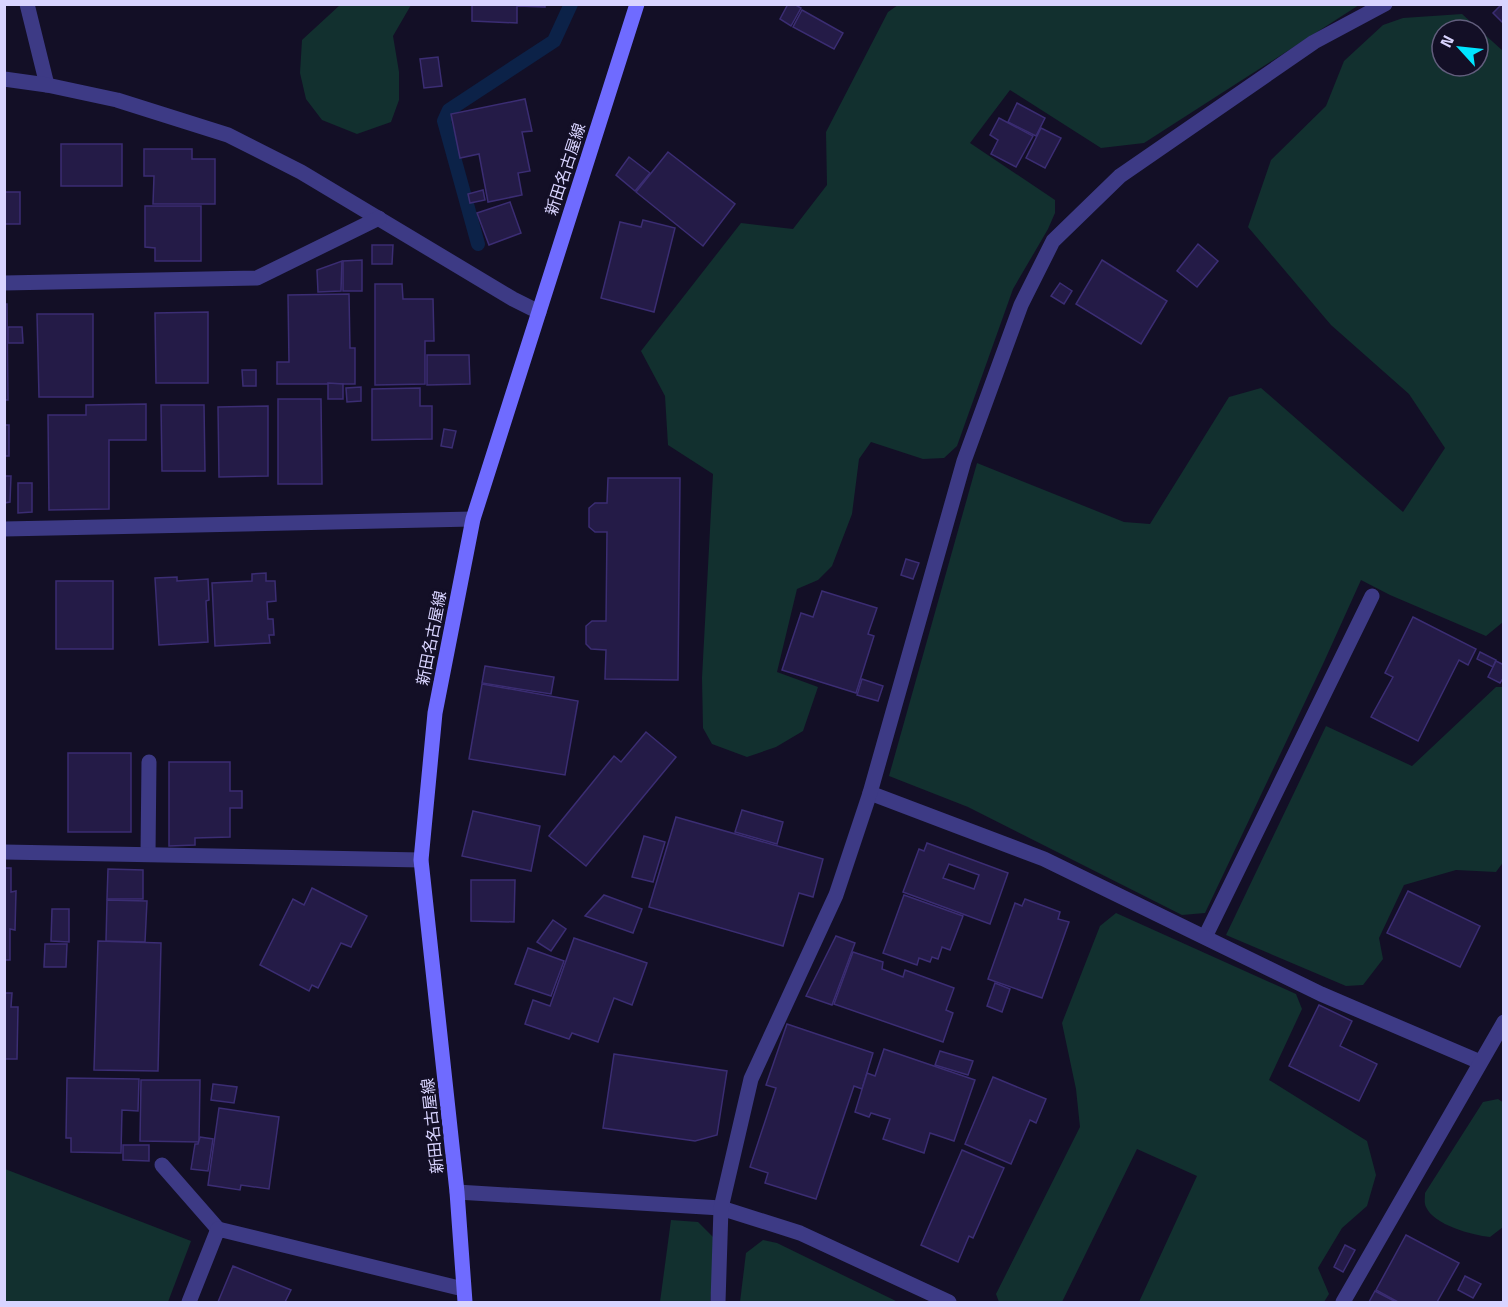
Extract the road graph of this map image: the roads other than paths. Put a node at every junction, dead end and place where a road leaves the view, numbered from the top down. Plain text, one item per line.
1 (27, 4) edge
2 (637, 4) edge
3 (1385, 4) edge
4 (4, 80) edge
5 (47, 85) junction
6 (379, 218) junction
7 (4, 283) edge
8 (539, 312) junction
9 (473, 519) junction
10 (4, 529) edge
11 (1372, 596) dead end
12 (148, 762) dead end
13 (870, 794) junction
14 (4, 852) edge
15 (148, 854) junction
16 (422, 860) junction
17 (1205, 937) junction
18 (1503, 1022) edge
19 (1480, 1062) junction
20 (162, 1165) dead end
21 (457, 1192) junction
22 (721, 1208) junction
23 (218, 1229) junction
24 (464, 1296) edge
25 (189, 1302) edge
26 (718, 1302) edge
27 (949, 1302) edge
28 (1342, 1302) edge

1 - 5 street
2 - 8 main road, 新田名古屋線
3 - 13 street
4 - 5 street
5 - 6 street
6 - 7 street
6 - 8 street
8 - 9 main road, 新田名古屋線
9 - 10 street
9 - 16 main road, 新田名古屋線
11 - 17 street
12 - 15 street
13 - 17 street
13 - 22 street
14 - 15 street
15 - 16 street
16 - 21 main road, 新田名古屋線
17 - 19 street
18 - 19 street
19 - 28 street
20 - 23 street
21 - 22 street
21 - 24 main road, 新田名古屋線
22 - 26 street
22 - 27 street
23 - 24 street
23 - 25 street

